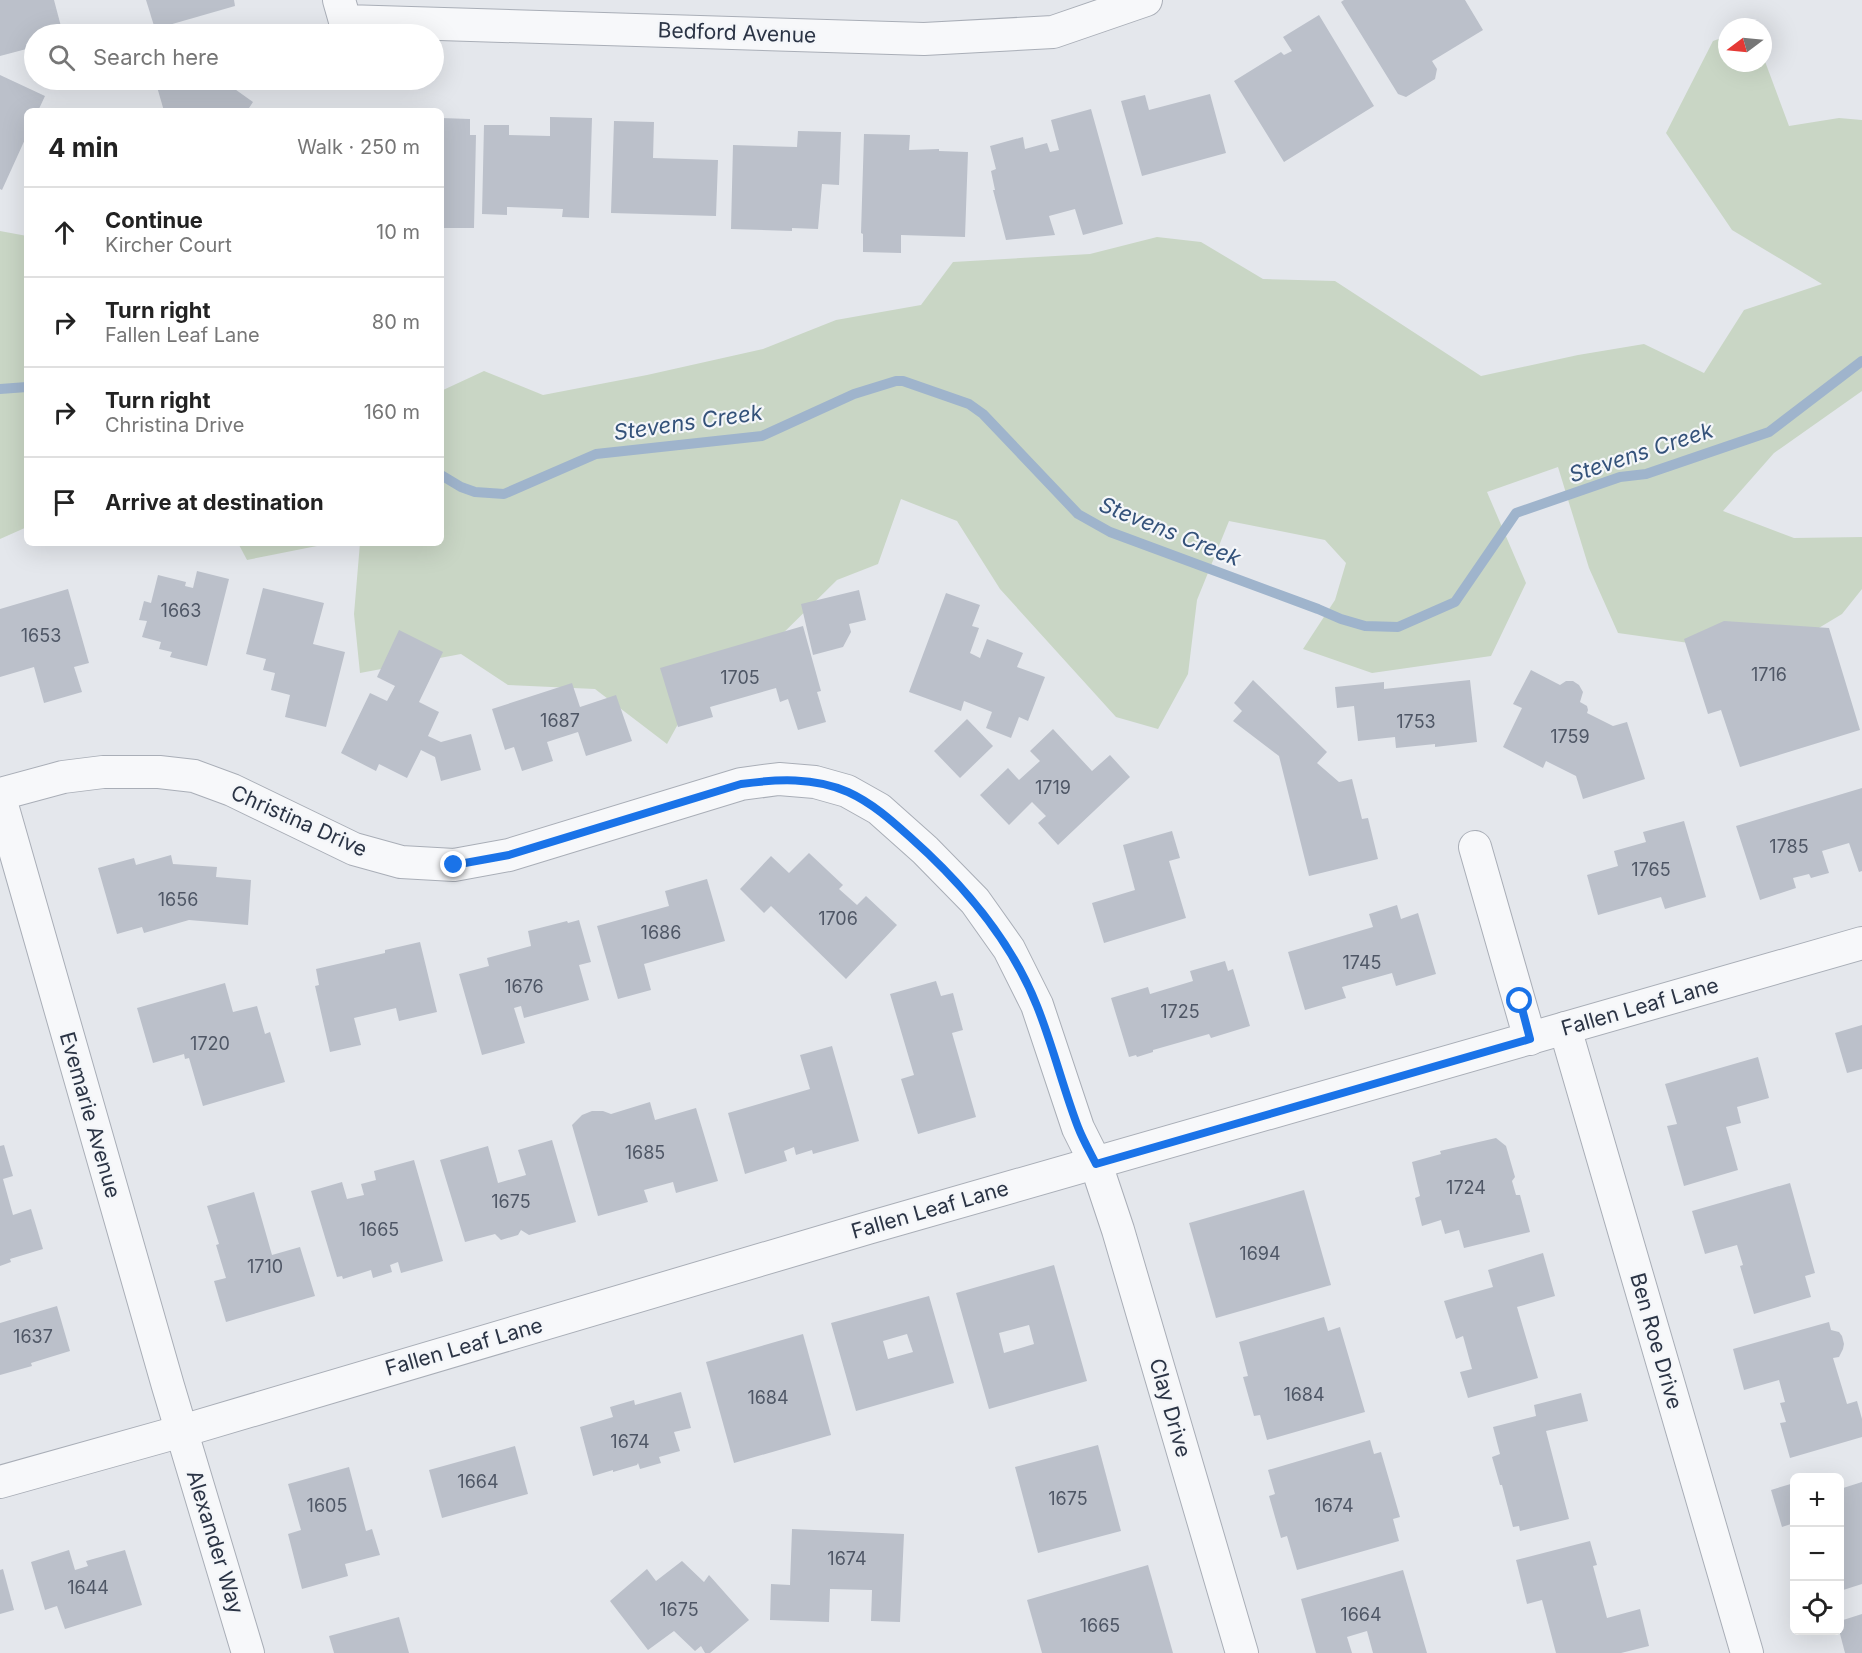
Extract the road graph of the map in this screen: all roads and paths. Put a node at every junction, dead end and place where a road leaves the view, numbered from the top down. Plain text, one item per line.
1 (339, 0) edge
2 (1146, 0) edge
3 (442, 24) edge
4 (444, 24) edge
5 (0, 796) edge
6 (1475, 847) dead end
7 (1862, 943) edge
8 (1565, 1028) junction
9 (1530, 1039) junction
10 (1096, 1164) junction
11 (182, 1431) junction
12 (0, 1482) edge
13 (248, 1653) edge
14 (1242, 1653) edge
15 (1747, 1653) edge

1 - 3 street, Bedford Avenue
2 - 4 street, Bedford Avenue
5 - 10 street, Christina Drive
5 - 11 street, Evemarie Avenue
6 - 9 street
7 - 8 street, Fallen Leaf Lane
8 - 9 street, Fallen Leaf Lane
8 - 15 street, Ben Roe Drive
9 - 10 street, Fallen Leaf Lane
10 - 11 street, Fallen Leaf Lane
10 - 14 street, Clay Drive
11 - 12 street, Fallen Leaf Lane
11 - 13 street, Alexander Way

